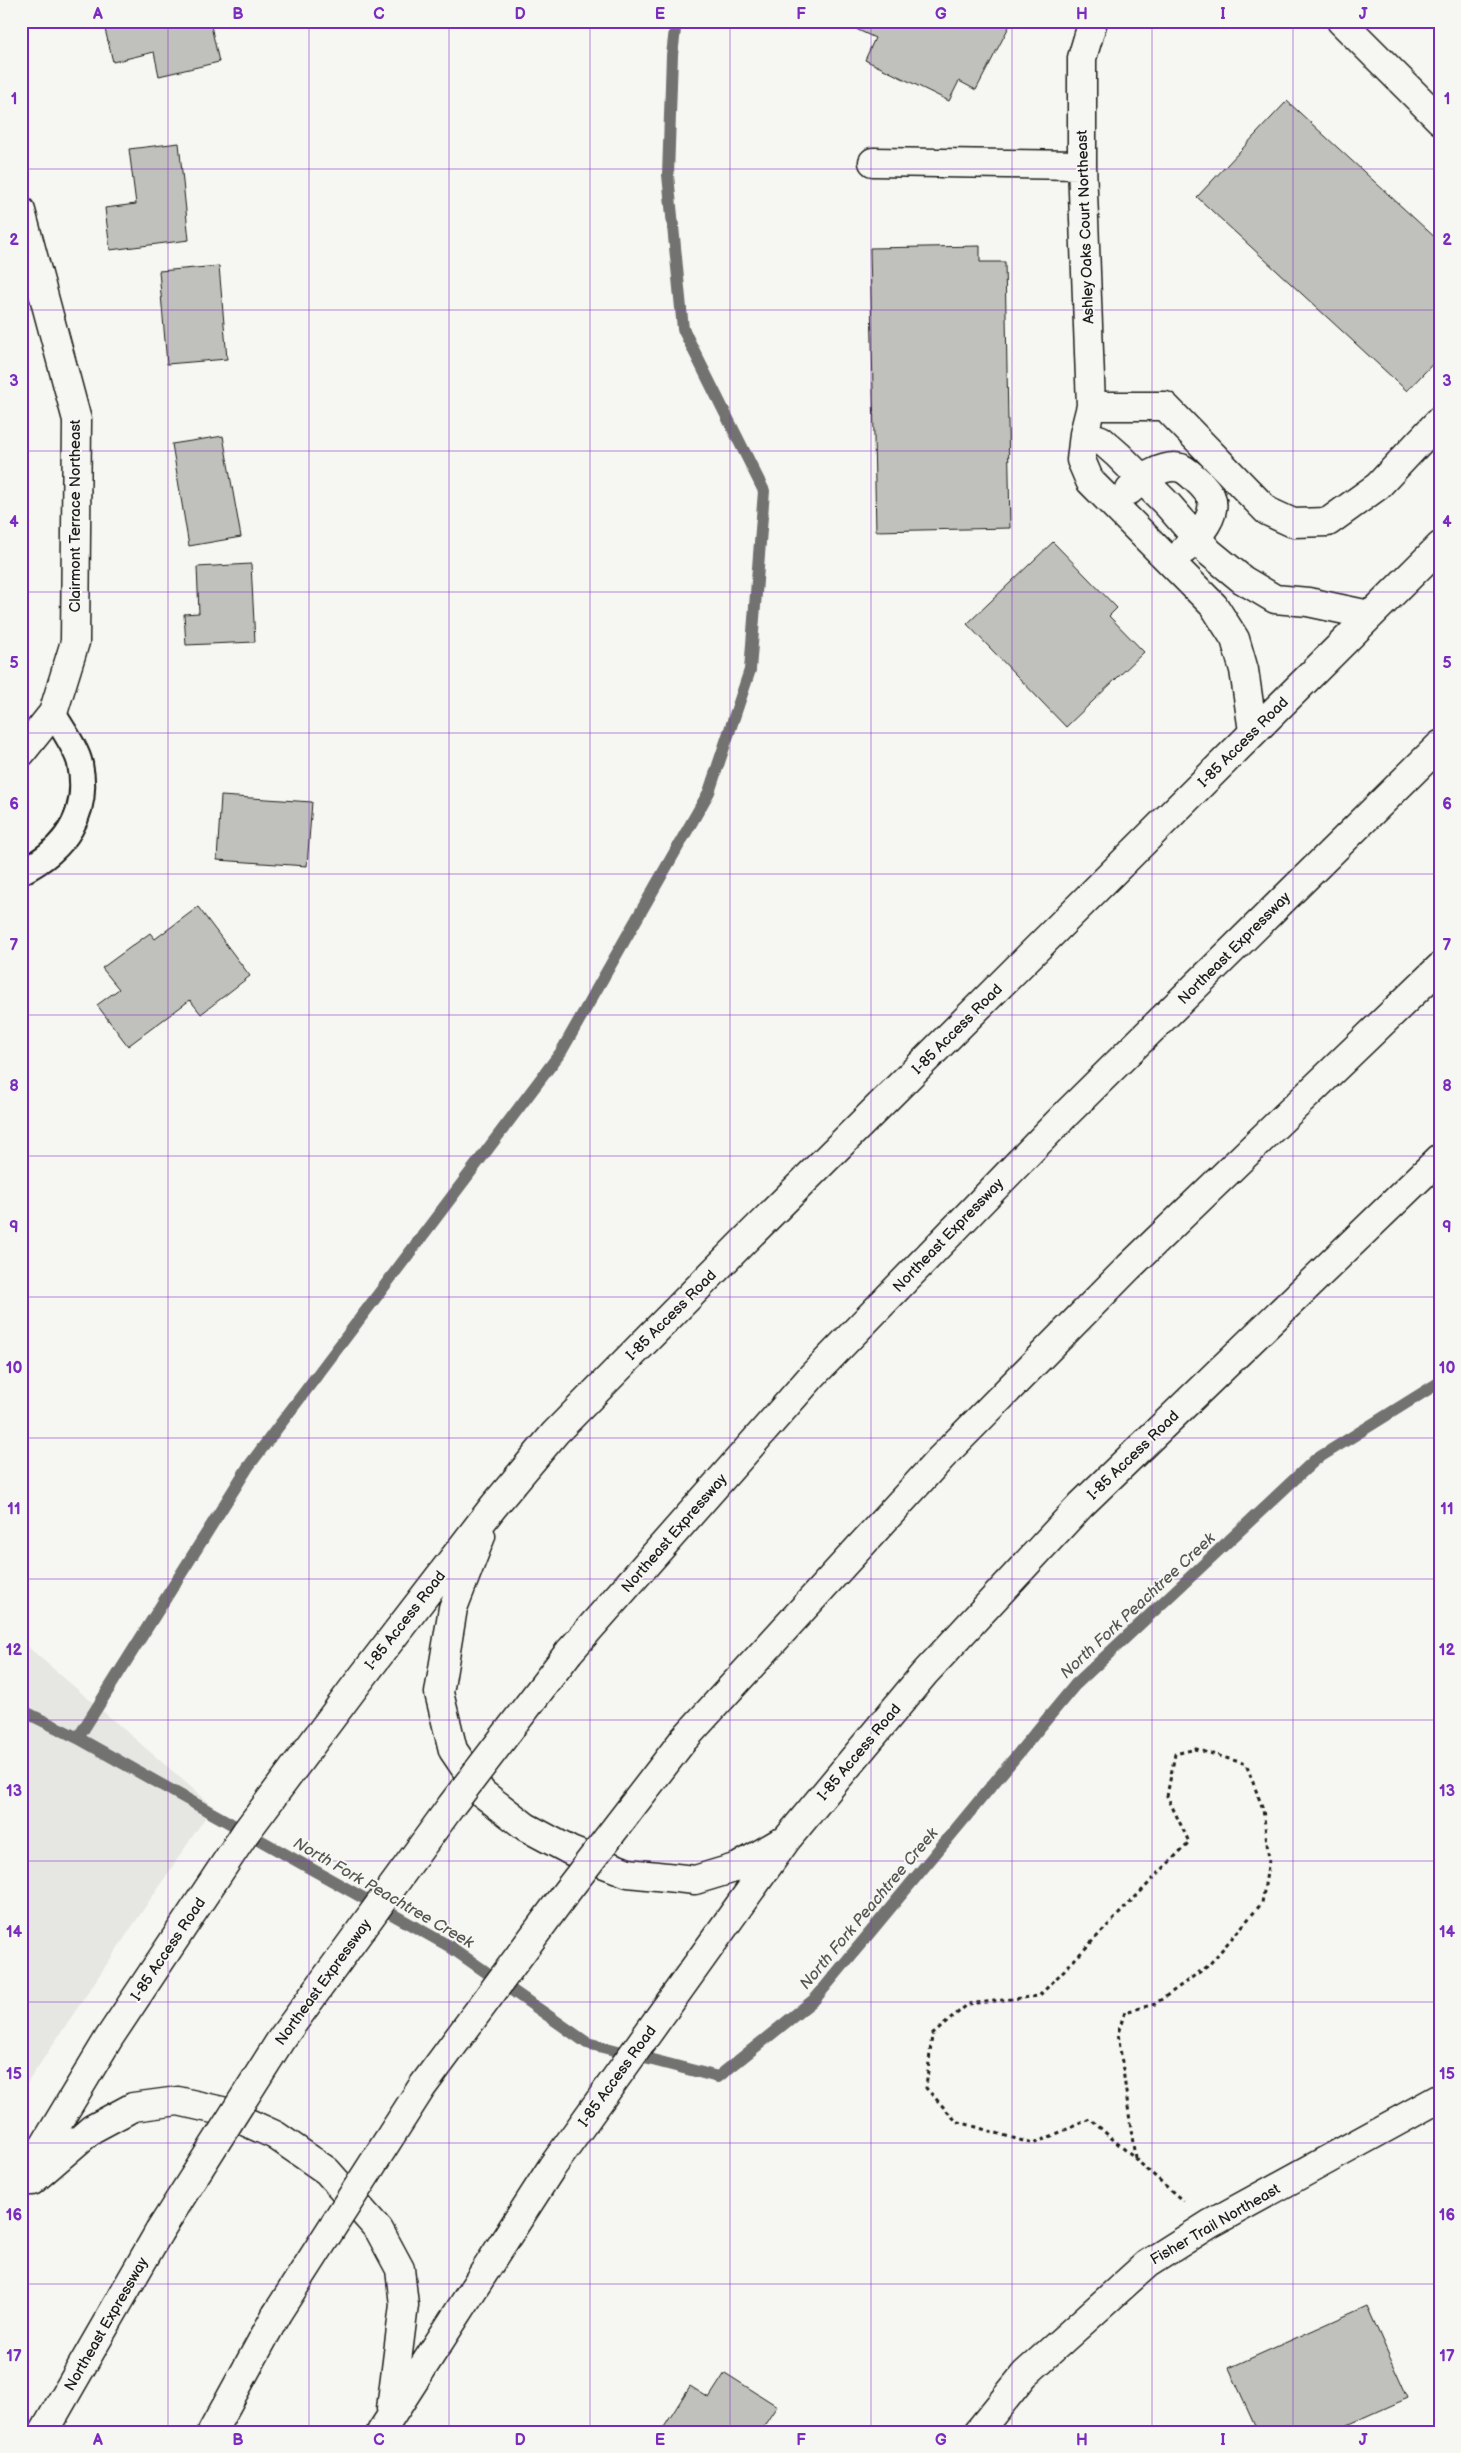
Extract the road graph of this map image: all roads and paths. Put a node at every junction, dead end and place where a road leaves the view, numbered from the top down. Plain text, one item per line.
1 (1093, 21) edge
2 (1341, 21) edge
3 (1440, 120) edge
4 (873, 162) dead end
5 (1082, 165) junction
6 (21, 211) edge
7 (1091, 406) junction
8 (1440, 420) edge
9 (1084, 434) junction
10 (1142, 478) junction
11 (1114, 504) junction
12 (1197, 538) junction
13 (1440, 546) edge
14 (1171, 561) junction
15 (1369, 615) junction
16 (53, 713) junction
17 (1253, 731) junction
18 (1440, 745) edge
19 (21, 753) edge
20 (21, 872) edge
21 (1440, 967) edge
22 (1440, 1158) edge
23 (493, 1507) junction
24 (787, 1839) junction
25 (1440, 2098) edge
26 (1135, 2158) junction
27 (21, 2184) edge
28 (21, 2190) edge
29 (1210, 2224) junction
30 (386, 2423) edge
31 (44, 2432) edge
32 (212, 2432) edge
33 (978, 2432) edge

1 - 5 main road, Ashley Oaks Court Northeast
2 - 3 main road
4 - 5 main road
5 - 7 main road, Ashley Oaks Court Northeast
6 - 16 main road, Clairmont Terrace Northeast
7 - 8 main road
7 - 9 main road, Ashley Oaks Court Northeast
9 - 10 main road
9 - 11 main road, Ashley Oaks Court Northeast
10 - 11 main road
10 - 12 main road
10 - 12 main road
11 - 14 main road, Ashley Oaks Court Northeast
12 - 14 main road
12 - 15 main road
13 - 15 main road, I-85 Access Road
14 - 17 main road, Ashley Oaks Court Northeast
15 - 17 main road, I-85 Access Road
16 - 19 main road, Clairmont Terrace Northeast
16 - 20 lane
17 - 23 main road, I-85 Access Road
18 - 31 main road, Northeast Expressway, bridge
21 - 32 main road, bridge
22 - 24 main road, I-85 Access Road
23 - 24 main road
23 - 27 main road, I-85 Access Road
24 - 30 main road, I-85 Access Road
25 - 29 main road, Fisher Trail Northeast
26 - 26 path
26 - 29 path
28 - 30 main road
29 - 33 main road, Fisher Trail Northeast

